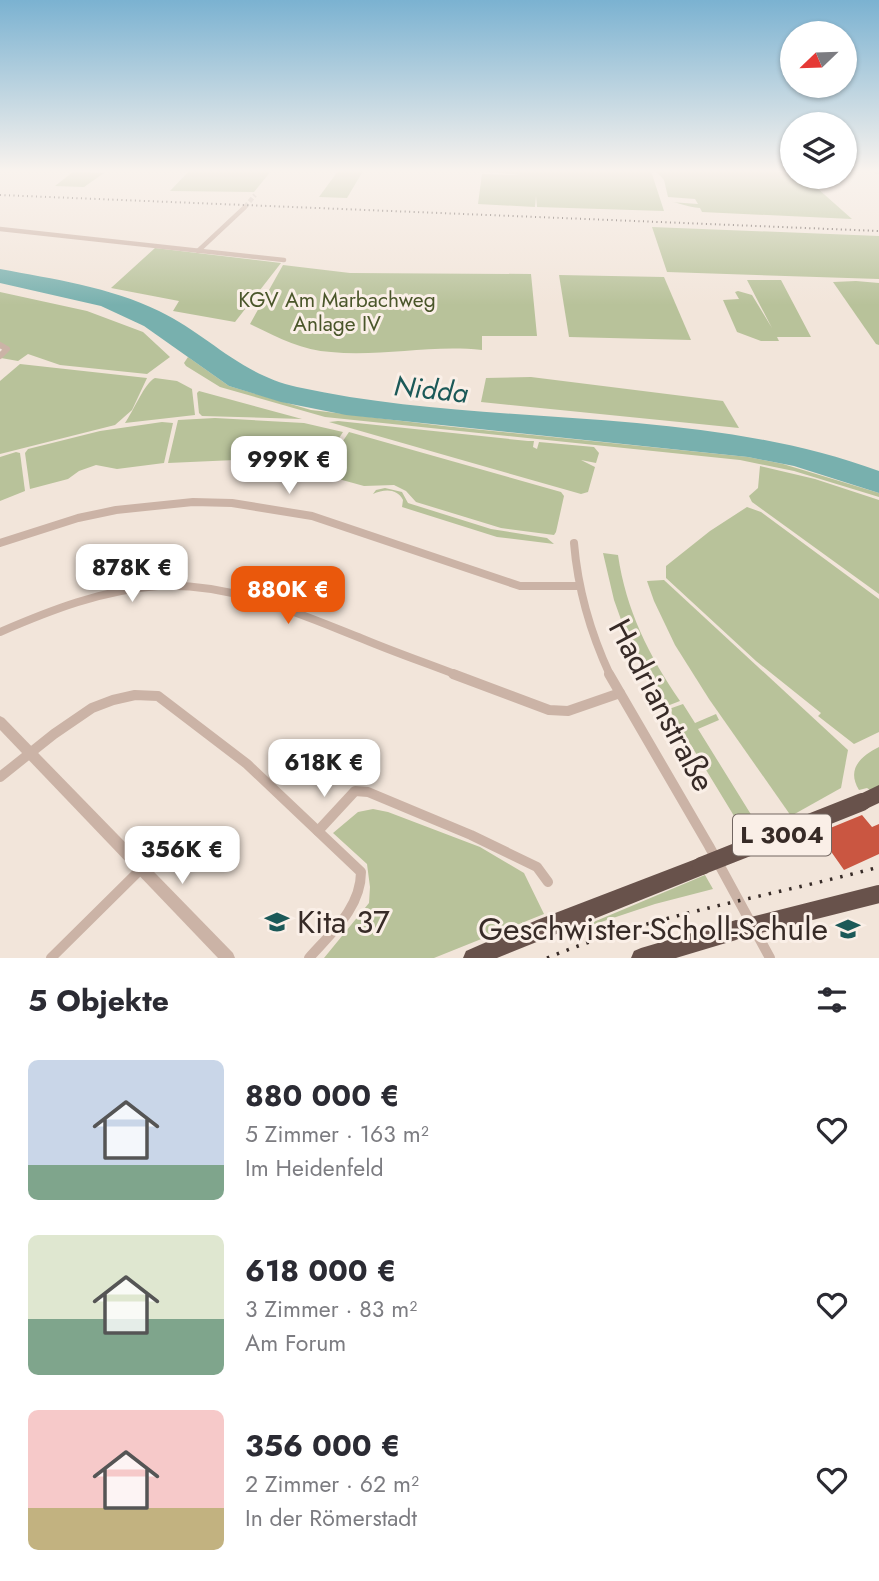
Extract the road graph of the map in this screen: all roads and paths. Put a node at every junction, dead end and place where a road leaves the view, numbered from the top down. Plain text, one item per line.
1 (236, 216) edge
2 (0, 229) edge
3 (198, 251) junction
4 (284, 260) dead end
5 (0, 345) edge
6 (0, 356) edge
7 (0, 543) edge
8 (574, 543) dead end
9 (577, 586) junction
10 (0, 632) edge
11 (620, 693) junction
12 (0, 722) edge
13 (31, 755) junction
14 (0, 778) edge
15 (871, 798) edge
16 (318, 831) junction
17 (141, 869) junction
18 (548, 883) dead end
19 (879, 894) edge
20 (474, 957) edge
21 (51, 958) edge
22 (228, 958) edge
23 (309, 958) edge
24 (641, 958) edge
25 (770, 958) edge

1 - 3 street
2 - 3 street
3 - 4 street
5 - 6 street
7 - 9 street
8 - 9 street, Hadrianstraße
9 - 11 street, Hadrianstraße
10 - 11 street
11 - 25 street, Hadrianstraße
12 - 13 street
13 - 14 street
13 - 16 street
13 - 17 street
15 - 20 highway, L 3004, bridge
16 - 18 street
16 - 23 street
17 - 21 street
17 - 22 street
19 - 24 highway, bridge

